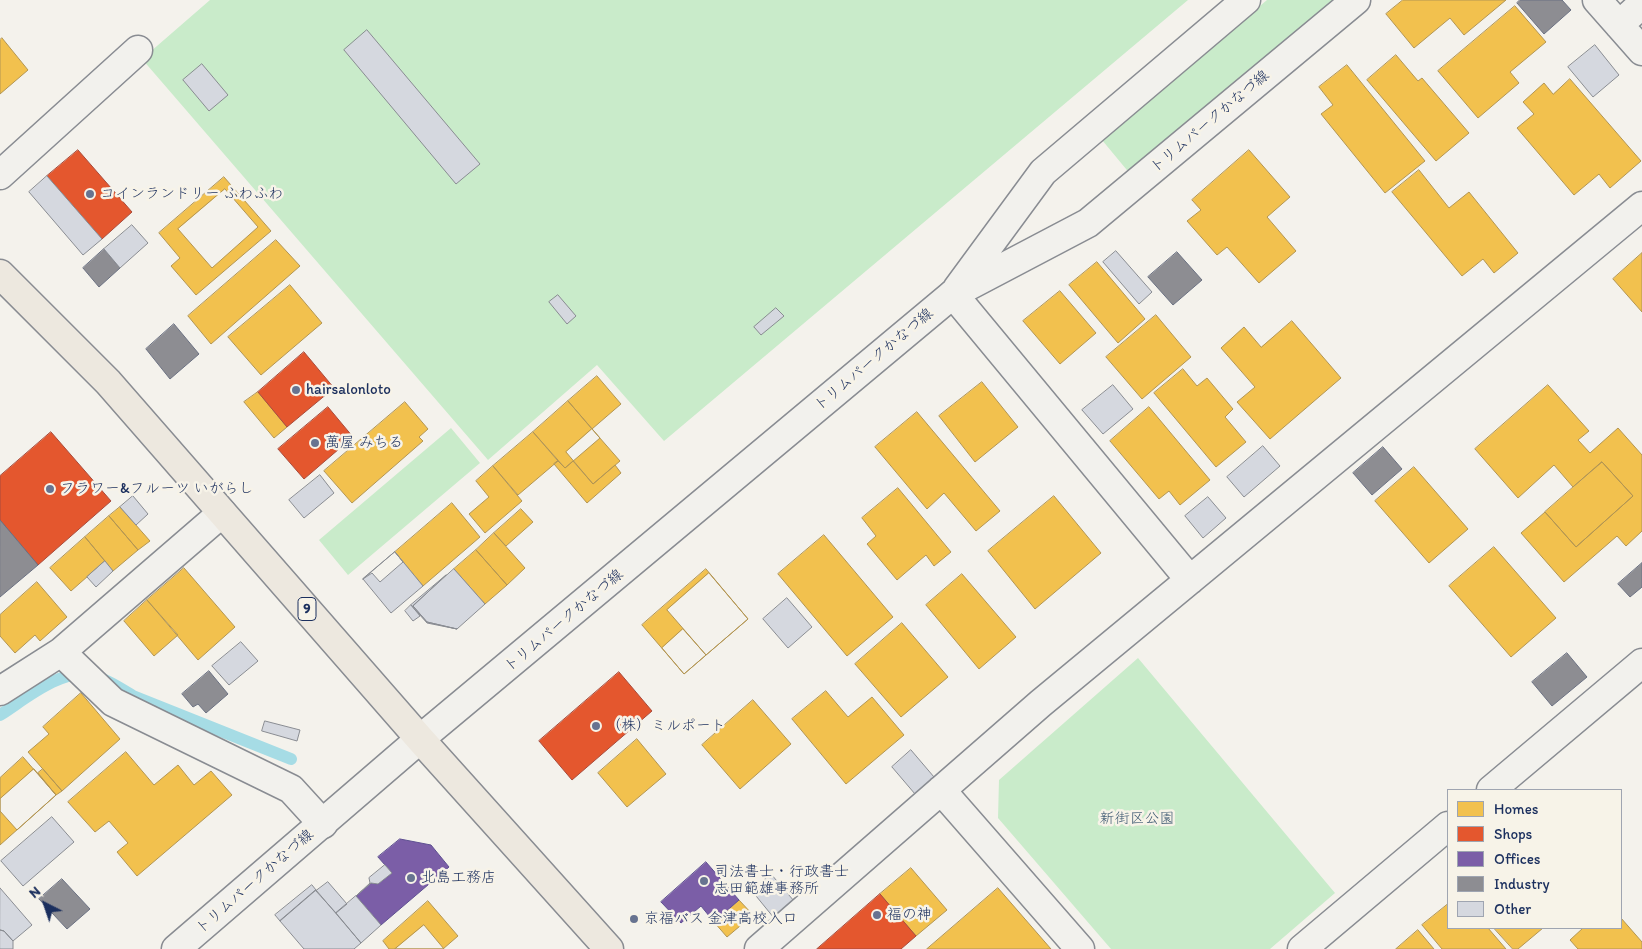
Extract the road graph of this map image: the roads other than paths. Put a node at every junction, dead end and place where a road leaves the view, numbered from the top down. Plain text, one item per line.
1 (1246, 0) edge
2 (1356, 0) edge
3 (1597, 0) edge
4 (1642, 4) edge
5 (1619, 25) junction
6 (138, 50) dead end
7 (1642, 52) edge
8 (0, 176) edge
9 (1642, 206) edge
10 (0, 274) edge
11 (953, 294) junction
12 (222, 513) junction
13 (1190, 580) junction
14 (61, 652) junction
15 (1642, 663) edge
16 (0, 691) edge
17 (420, 739) junction
18 (1492, 789) edge
19 (941, 790) junction
20 (323, 824) junction
21 (1447, 827) edge
22 (176, 949) edge
23 (609, 949) edge
24 (759, 949) edge
25 (1080, 949) edge
26 (1302, 949) edge

1 - 11 street, トリムパークかなづ線
2 - 11 street, トリムパークかなづ線
3 - 5 street
4 - 5 street
5 - 7 street
6 - 8 street
9 - 13 street
10 - 12 main road, 9
11 - 13 street
11 - 17 street, トリムパークかなづ線
12 - 14 street
12 - 17 main road, 9
13 - 19 street
14 - 16 street
14 - 20 street
15 - 18 street
17 - 20 street, トリムパークかなづ線
17 - 23 main road, 9
19 - 24 street
19 - 25 street
20 - 22 street, トリムパークかなづ線
21 - 26 street

